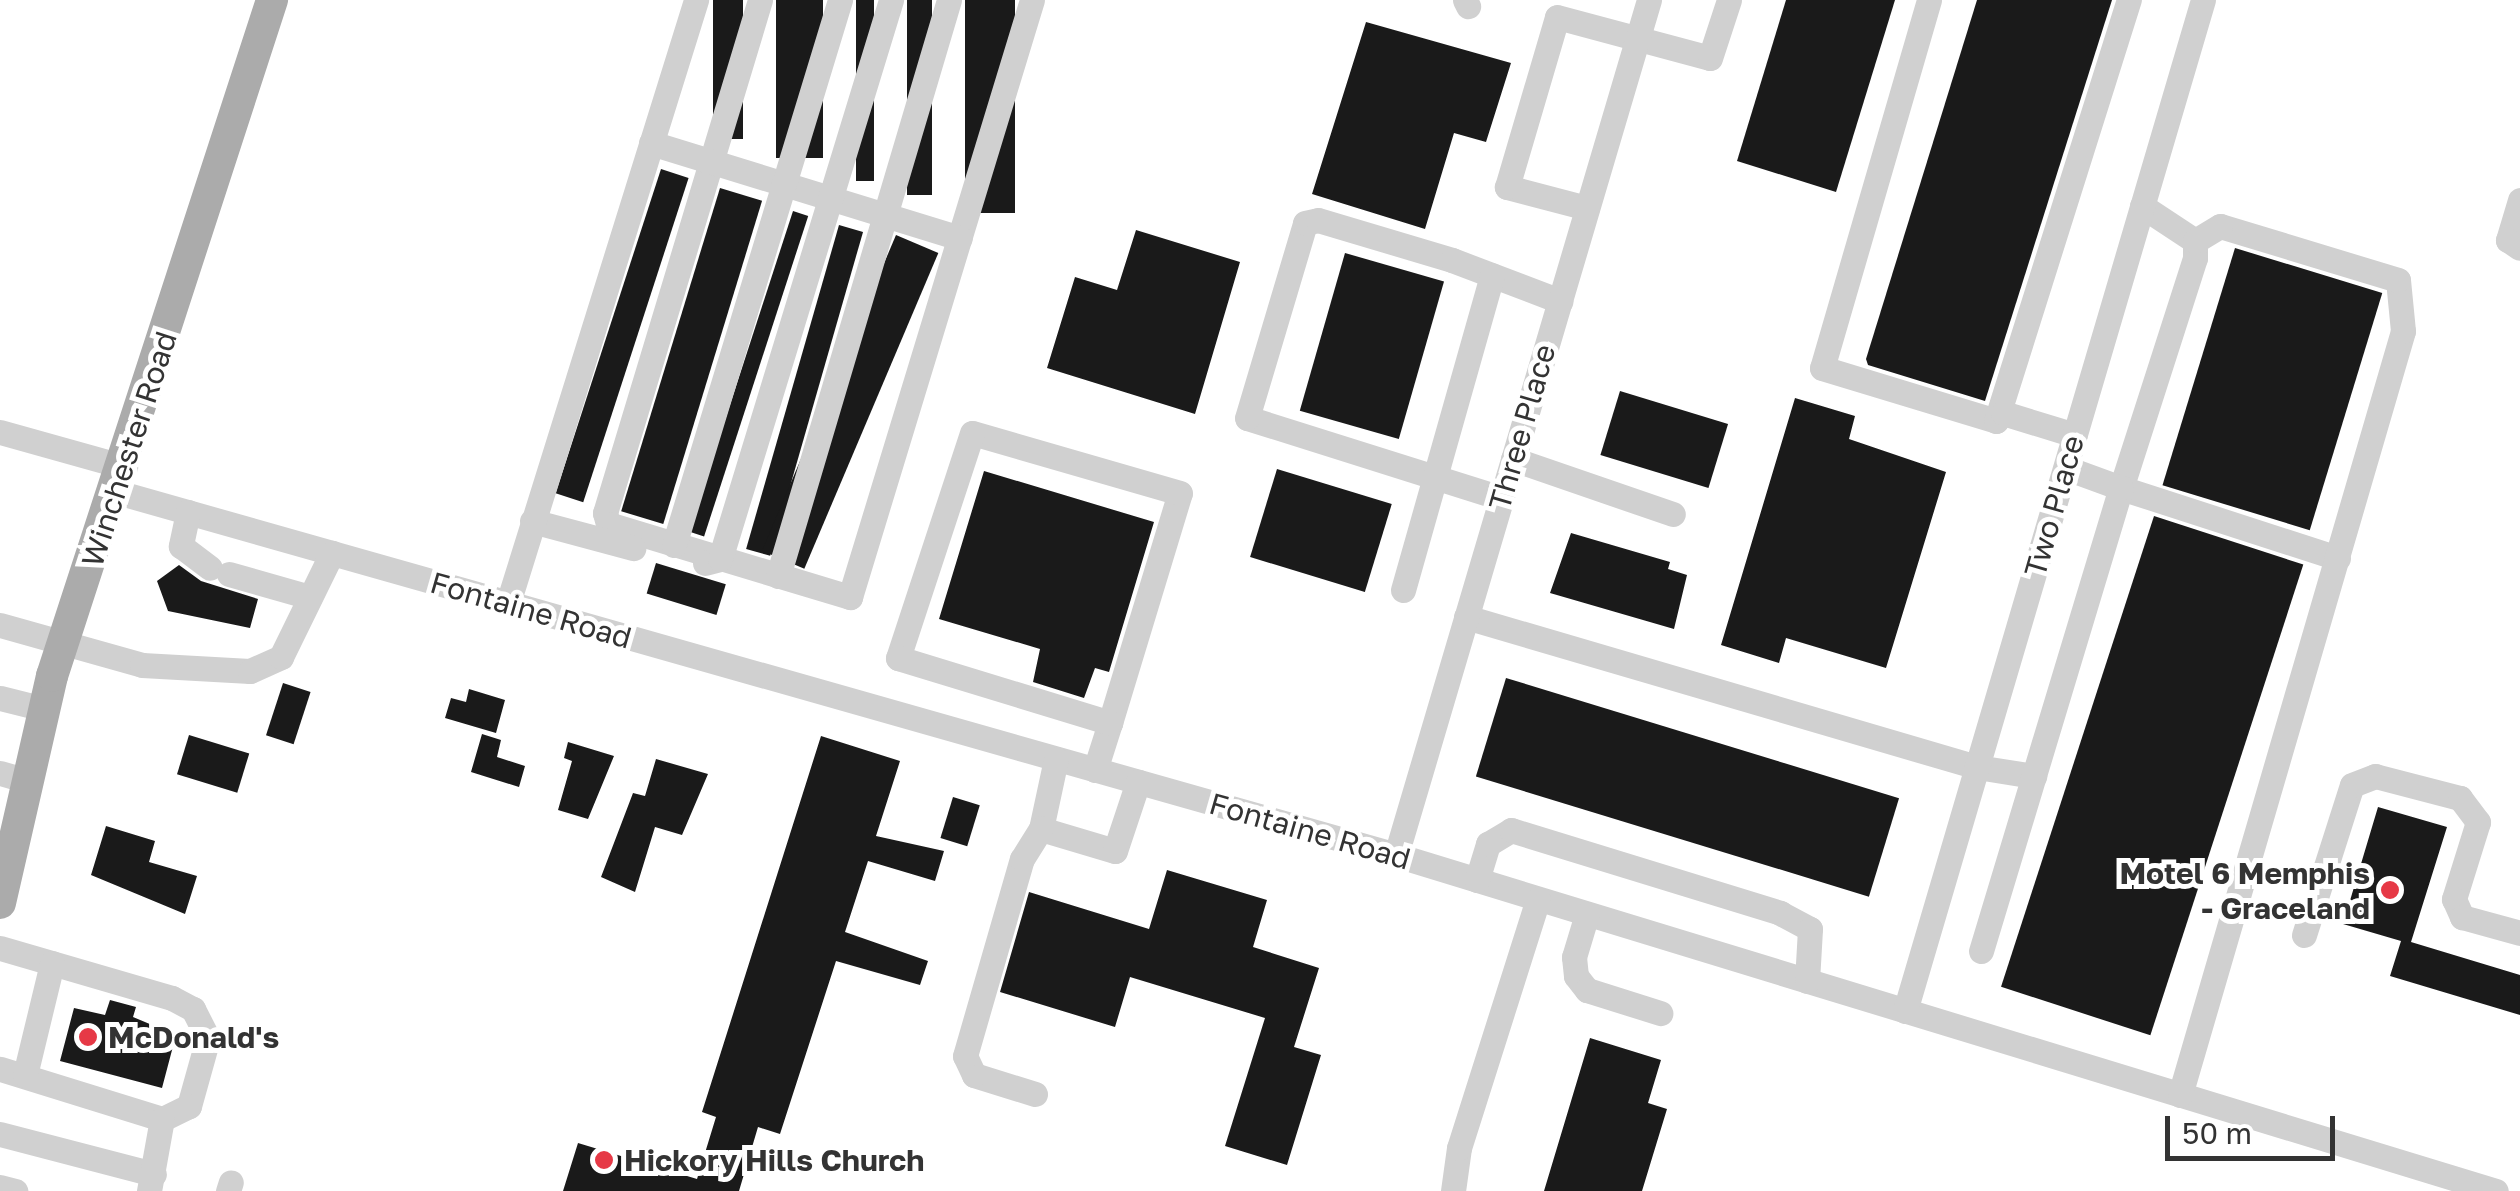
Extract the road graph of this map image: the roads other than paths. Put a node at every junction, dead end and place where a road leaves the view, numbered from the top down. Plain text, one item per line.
1 (272, 0) edge
2 (696, 0) edge
3 (760, 0) edge
4 (840, 0) edge
5 (891, 0) edge
6 (948, 0) edge
7 (1032, 0) edge
8 (1649, 0) edge
9 (1729, 0) edge
10 (1929, 0) edge
11 (2129, 0) edge
12 (2203, 0) edge
13 (1638, 39) junction
14 (651, 143) junction
15 (711, 161) junction
16 (784, 184) junction
17 (830, 198) junction
18 (2520, 200) edge
19 (2142, 206) junction
20 (1587, 208) junction
21 (884, 214) junction
22 (960, 238) junction
23 (2194, 241) junction
24 (2520, 248) edge
25 (1492, 276) junction
26 (1560, 300) junction
27 (2003, 413) junction
28 (0, 432) edge
29 (2075, 435) junction
30 (1513, 459) junction
31 (2066, 468) junction
32 (1437, 476) junction
33 (121, 480) junction
34 (2121, 488) junction
35 (1501, 498) junction
36 (188, 512) junction
37 (1673, 514) dead end
38 (532, 521) junction
39 (674, 545) junction
40 (332, 554) junction
41 (720, 558) junction
42 (2338, 558) junction
43 (778, 576) junction
44 (1403, 590) dead end
45 (310, 597) junction
46 (508, 603) junction
47 (1466, 617) junction
48 (0, 626) edge
49 (64, 642) junction
50 (0, 698) edge
51 (44, 709) junction
52 (1110, 723) junction
53 (1056, 759) junction
54 (1977, 767) junction
55 (1096, 770) junction
56 (2034, 776) junction
57 (14, 777) edge
58 (1138, 782) junction
59 (1041, 828) junction
60 (1396, 855) junction
61 (1477, 880) junction
62 (2, 884) edge
63 (1538, 898) junction
64 (1587, 914) junction
65 (2520, 933) edge
66 (2304, 934) dead end
67 (0, 948) edge
68 (1981, 951) dead end
69 (52, 963) junction
70 (1806, 981) junction
71 (1905, 1011) junction
72 (1660, 1014) dead end
73 (12, 1072) edge
74 (1035, 1094) dead end
75 (2180, 1095) junction
76 (162, 1118) junction
77 (0, 1134) edge
78 (151, 1182) edge
79 (0, 1187) edge
80 (15, 1191) edge
81 (1453, 1191) edge
82 (2496, 1191) edge

1 - 33 main road, Winchester Road
2 - 14 street
3 - 15 street
4 - 16 street
5 - 17 street
6 - 21 street
7 - 22 street
8 - 13 street, Three Place
9 - 13 street
10 - 27 street
11 - 27 street
12 - 19 street, Two Place
13 - 20 street, Three Place
13 - 20 street
14 - 15 street
14 - 38 street
15 - 16 street
15 - 39 street
16 - 17 street
16 - 39 street
17 - 21 street
17 - 41 street
18 - 24 street
19 - 23 street
19 - 29 street, Two Place
20 - 26 street, Three Place
21 - 22 street
21 - 43 street
22 - 43 street
23 - 34 street
23 - 42 street
25 - 26 street
25 - 32 street
25 - 32 street
26 - 30 street, Three Place
27 - 29 street
28 - 33 street, Fontaine Road
29 - 31 street, Two Place
30 - 35 street, Three Place
30 - 37 street
31 - 34 street
31 - 54 street, Two Place
32 - 35 street
32 - 44 street
33 - 36 street, Fontaine Road
33 - 49 main road, Winchester Road
34 - 42 street
34 - 56 street
35 - 47 street, Three Place
36 - 40 street, Fontaine Road
36 - 45 street
38 - 41 street
38 - 46 street
39 - 41 street
40 - 45 street
40 - 46 street, Fontaine Road
41 - 43 street
42 - 75 street
45 - 49 street
46 - 53 street, Fontaine Road
47 - 54 street
47 - 60 street, Three Place
48 - 49 street
49 - 51 main road, Winchester Road
50 - 51 street
51 - 57 main road, Winchester Road
52 - 52 street
52 - 55 street
53 - 55 street, Fontaine Road
53 - 59 street
54 - 56 street
54 - 71 street, Two Place
55 - 58 street, Fontaine Road
56 - 68 street
57 - 62 main road, Winchester Road
58 - 59 street
58 - 60 street, Fontaine Road
59 - 74 street
60 - 61 street, Fontaine Road
61 - 63 street, Fontaine Road
61 - 70 street
63 - 64 street, Fontaine Road
63 - 81 street
64 - 70 street, Fontaine Road
64 - 72 street
65 - 66 street
67 - 69 street
69 - 73 street
69 - 76 street
70 - 71 street, Fontaine Road
71 - 75 street, Fontaine Road
73 - 76 street
75 - 82 street, Fontaine Road
76 - 78 street
77 - 78 street
79 - 80 street

